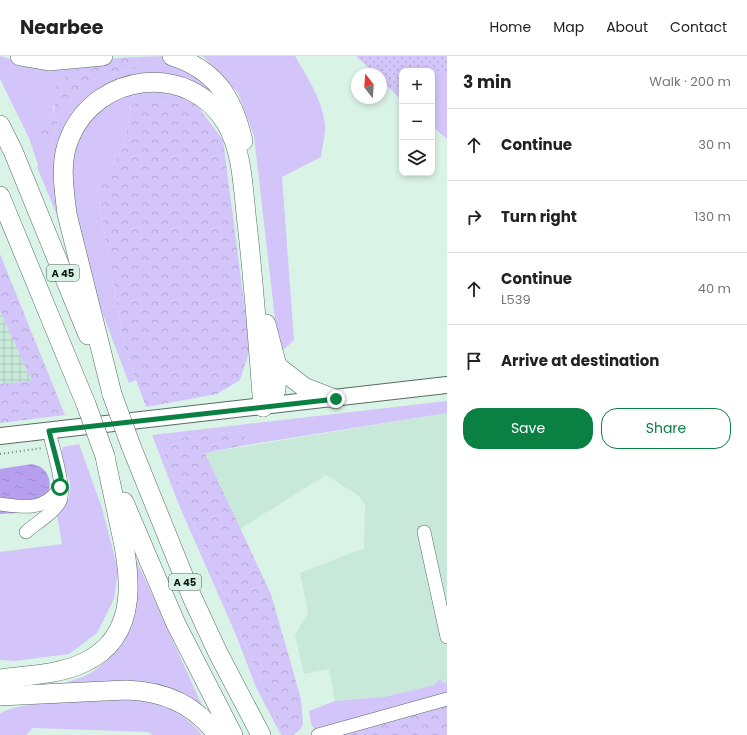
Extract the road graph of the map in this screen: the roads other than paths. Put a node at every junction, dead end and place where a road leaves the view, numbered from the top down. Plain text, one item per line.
1 (20, 56) edge
2 (102, 56) edge
3 (172, 56) edge
4 (0, 125) edge
5 (0, 196) edge
6 (277, 366) junction
7 (447, 385) edge
8 (112, 394) junction
9 (336, 399) junction
10 (263, 407) junction
11 (49, 431) junction
12 (0, 436) edge
13 (105, 456) junction
14 (60, 487) junction
15 (0, 504) edge
16 (26, 532) dead end
17 (424, 532) dead end
18 (447, 637) edge
19 (1, 683) edge
20 (447, 699) edge
21 (220, 728) edge
22 (261, 735) edge
23 (318, 735) edge

1 - 2 highway
3 - 6 highway
4 - 8 highway, A 45
5 - 13 highway, A 45, bridge
6 - 9 highway
6 - 10 highway
7 - 9 main road
8 - 10 highway
8 - 22 highway, A 45, bridge
9 - 10 main road
10 - 11 main road
11 - 12 main road
11 - 14 lane
13 - 19 highway
13 - 21 highway, A 45
14 - 15 lane
14 - 16 lane
17 - 18 lane
19 - 21 highway
20 - 23 lane

